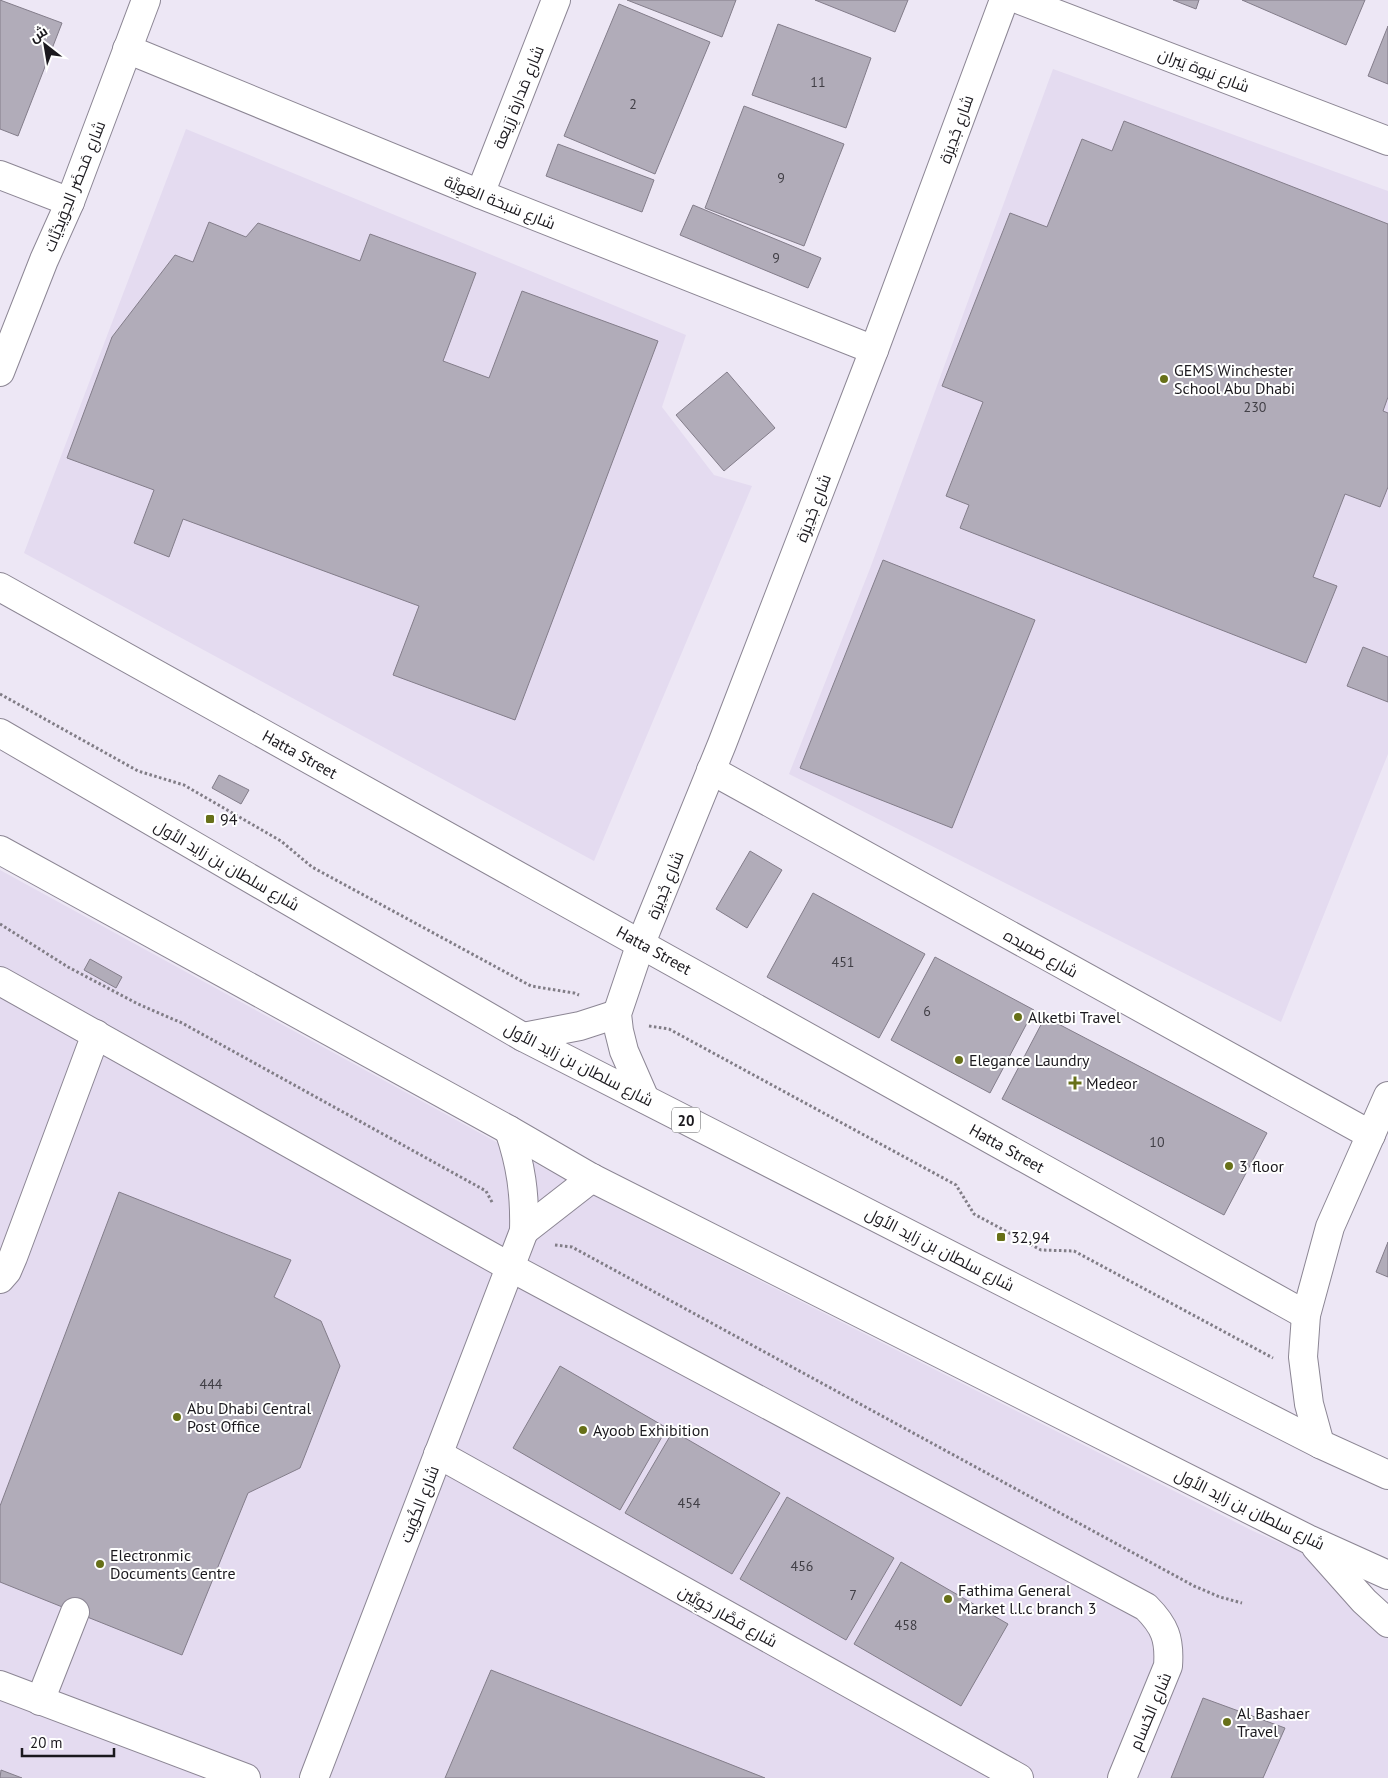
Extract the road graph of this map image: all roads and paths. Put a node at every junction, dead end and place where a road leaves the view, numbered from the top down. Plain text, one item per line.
1 (146, 0) edge
2 (556, 0) edge
3 (1004, 0) edge
4 (1020, 0) edge
5 (127, 49) junction
6 (1388, 141) edge
7 (0, 175) edge
8 (480, 194) junction
9 (70, 202) junction
10 (874, 350) junction
11 (0, 372) edge
12 (0, 587) edge
13 (0, 694) edge
14 (0, 733) edge
15 (711, 770) junction
16 (0, 850) edge
17 (0, 924) edge
18 (641, 943) junction
19 (0, 980) edge
20 (582, 997) dead end
21 (617, 1014) junction
22 (646, 1025) dead end
23 (96, 1034) junction
24 (523, 1037) junction
25 (1388, 1096) edge
26 (645, 1099) junction
27 (509, 1130) junction
28 (1371, 1135) junction
29 (592, 1178) junction
30 (497, 1211) dead end
31 (524, 1230) junction
32 (549, 1244) dead end
33 (510, 1267) junction
34 (0, 1279) edge
35 (1306, 1315) junction
36 (1280, 1362) dead end
37 (1320, 1444) junction
38 (438, 1454) junction
39 (1380, 1469) edge
40 (1308, 1539) junction
41 (1388, 1575) edge
42 (1242, 1603) dead end
43 (75, 1612) dead end
44 (1388, 1623) edge
45 (1, 1688) edge
46 (40, 1701) junction
47 (246, 1778) edge
48 (314, 1778) edge
49 (1019, 1778) edge
50 (1122, 1778) edge

1 - 5 street, شارع مَحضَر الحِوَيذِيَّات
2 - 8 street, شارع مَدارة زِرَيعة
3 - 10 street, شارع جْدِيرَة
4 - 6 street, شارع نيوة يَبران
5 - 8 street, شارع سَبخة العَوِيَّة
5 - 9 street, شارع مَحضَر الحِوَيذِيَّات
7 - 9 street
8 - 10 street, شارع سَبخة العَوِيَّة
9 - 11 street, شارع مَحضَر الحِوَيذِيَّات
10 - 15 street, شارع جْدِيرَة
12 - 18 street, Hatta Street
13 - 20 path
14 - 24 street, شارع سلطان بن زايد الأول / 20
15 - 18 street, شارع جْدِيرَة
15 - 28 street, شارع ضميده
16 - 27 street, شارع سلطان بن زايد الأول
17 - 30 path
18 - 21 street, شارع جْدِيرَة
18 - 35 street, Hatta Street
19 - 23 street
21 - 24 street
21 - 26 street, شارع جْدِيرَة
22 - 36 path
23 - 33 street
23 - 34 street
24 - 26 street, شارع سلطان بن زايد الأول / 20
25 - 28 street
26 - 37 street, شارع سلطان بن زايد الأول / 20
27 - 29 street, شارع سلطان بن زايد الأول
27 - 31 street, شارع الكُوَيت
28 - 35 street
29 - 31 street
29 - 40 street, شارع سلطان بن زايد الأول
31 - 33 street, شارع الكُوَيت
32 - 42 path
33 - 38 street, شارع الكُوَيت
33 - 50 street, شارع الحُسام
35 - 37 street
37 - 39 street, شارع سلطان بن زايد الأول / 20
38 - 48 street, شارع الكُوَيت
38 - 49 street, شارع قصَّار خِوِيَّين
40 - 41 street, شارع سلطان بن زايد الأول
40 - 44 street
43 - 46 street
45 - 46 street
46 - 47 street

